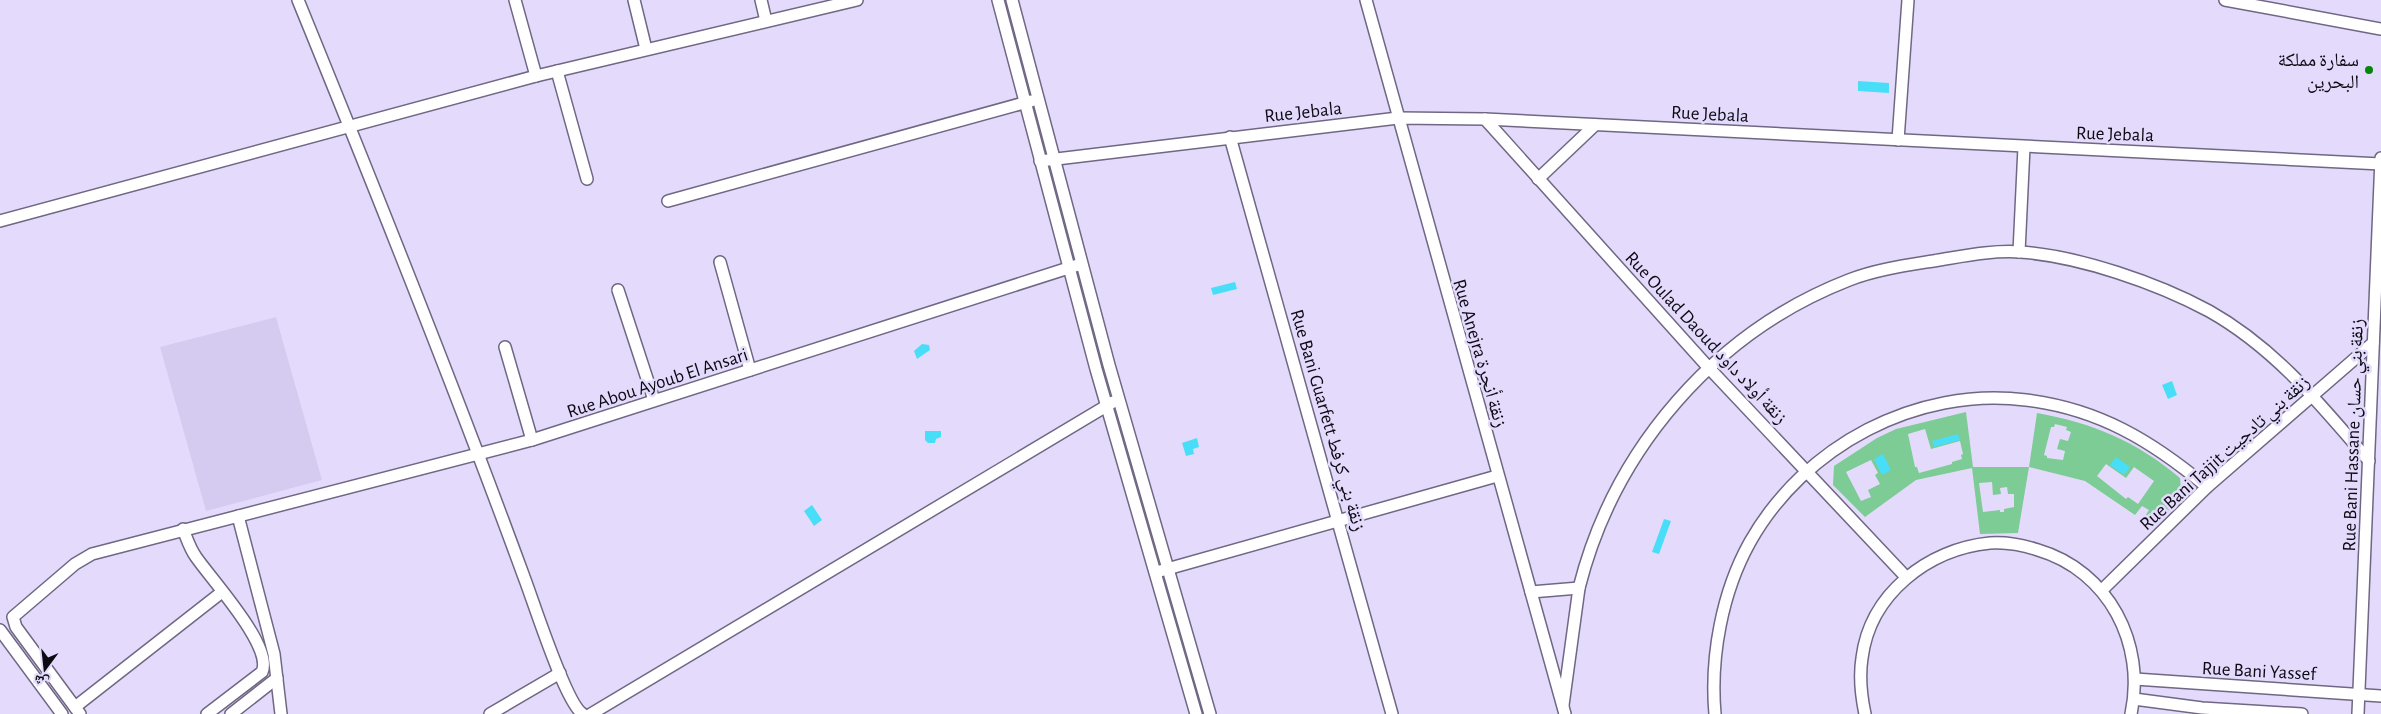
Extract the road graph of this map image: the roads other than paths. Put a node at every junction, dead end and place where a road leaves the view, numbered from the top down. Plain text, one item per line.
1 (298, 0) edge
2 (515, 0) edge
3 (634, 0) edge
4 (761, 0) edge
5 (857, 0) edge
6 (1366, 0) edge
7 (1908, 0) edge
8 (2225, 0) edge
9 (1015, 1) edge
10 (999, 2) edge
11 (766, 21) junction
12 (2381, 29) edge
13 (646, 49) junction
14 (557, 71) junction
15 (536, 76) junction
16 (1038, 99) junction
17 (1025, 102) junction
18 (1398, 118) junction
19 (1485, 119) junction
20 (1595, 125) junction
21 (349, 126) junction
22 (1230, 137) junction
23 (1898, 140) junction
24 (2024, 147) junction
25 (2381, 158) edge
26 (1054, 160) junction
27 (1040, 161) junction
28 (2381, 164) edge
29 (587, 179) dead end
30 (1538, 179) junction
31 (668, 201) dead end
32 (0, 222) edge
33 (2019, 252) junction
34 (720, 262) dead end
35 (1081, 264) junction
36 (1068, 268) junction
37 (618, 290) dead end
38 (2373, 343) junction
39 (505, 347) dead end
40 (1708, 366) junction
41 (750, 370) junction
42 (2312, 394) junction
43 (1118, 399) junction
44 (654, 400) junction
45 (1106, 405) junction
46 (532, 440) junction
47 (479, 455) junction
48 (2369, 461) junction
49 (1808, 471) junction
50 (1497, 476) junction
51 (2207, 487) junction
52 (238, 516) junction
53 (1339, 520) junction
54 (183, 530) junction
55 (1166, 569) junction
56 (1154, 573) junction
57 (1906, 577) junction
58 (1579, 588) junction
59 (2102, 590) junction
60 (222, 592) junction
61 (1531, 592) junction
62 (0, 630) edge
63 (560, 673) junction
64 (277, 678) junction
65 (2135, 679) junction
66 (2359, 694) junction
67 (2381, 696) edge
68 (2134, 699) junction
69 (1564, 710) edge
70 (78, 711) edge
71 (62, 714) edge
72 (207, 714) edge
73 (232, 714) edge
74 (281, 714) edge
75 (490, 714) edge
76 (583, 714) edge
77 (591, 714) edge
78 (1196, 714) edge
79 (1210, 714) edge
80 (1392, 714) edge
81 (1715, 714) edge
82 (1865, 714) edge
83 (2131, 714) edge
84 (2302, 714) edge
85 (2358, 714) edge

1 - 21 street
2 - 15 street
3 - 13 street
4 - 11 street
5 - 11 street
6 - 18 street, Rue Anejra زنقة أنجرة
7 - 23 street
8 - 12 street
9 - 10 street
9 - 16 street
10 - 17 street
11 - 13 street
13 - 14 street
14 - 15 street
14 - 29 street
15 - 21 street
16 - 17 street
16 - 26 street
17 - 27 street
17 - 31 street
18 - 19 street, Rue Jebala
18 - 22 street, Rue Jebala
18 - 50 street, Rue Anejra زنقة أنجرة
19 - 20 street, Rue Jebala
19 - 30 street, Rue Oulad Daoud زنقة أولاد داود
20 - 23 street, Rue Jebala
20 - 30 street
21 - 32 street
21 - 47 street
22 - 26 street, Rue Jebala
22 - 53 street, Rue Bani Guarfett زنقة بني كرفط
23 - 24 street, Rue Jebala
24 - 28 street, Rue Jebala
24 - 33 street
25 - 28 street, Rue Bani Hassane زنقة بني حسان
26 - 27 street, Rue Jebala
26 - 35 street
27 - 36 street
28 - 38 street, Rue Bani Hassane زنقة بني حسان
30 - 40 street, Rue Oulad Daoud زنقة أولاد داود
33 - 40 street
33 - 42 street
34 - 41 street
35 - 36 street, Rue Abou Ayoub El Ansari
35 - 43 street
36 - 41 street, Rue Abou Ayoub El Ansari
36 - 45 street
37 - 44 street
38 - 42 street, Rue Bani Tajjit زنقة بني تادجيت
38 - 48 street, Rue Bani Hassane زنقة بني حسان
39 - 46 street
40 - 49 street, Rue Oulad Daoud زنقة أولاد داود
40 - 58 street
41 - 44 street, Rue Abou Ayoub El Ansari
42 - 48 street
42 - 51 street, Rue Bani Tajjit زنقة بني تادجيت
43 - 45 street
43 - 55 street
44 - 46 street, Rue Abou Ayoub El Ansari
45 - 56 street
45 - 77 street
46 - 47 street, Rue Abou Ayoub El Ansari
47 - 52 street, Rue Abou Ayoub El Ansari
47 - 63 street
48 - 66 street, Rue Bani Hassane زنقة بني حسان
49 - 51 street
49 - 57 street, Rue Oulad Daoud زنقة أولاد داود
49 - 81 street
50 - 53 street
50 - 61 street, Rue Anejra زنقة أنجرة
51 - 59 street, Rue Bani Tajjit زنقة بني تادجيت
52 - 54 street, Rue Abou Ayoub El Ansari
52 - 64 street
53 - 55 street
53 - 80 street, Rue Bani Guarfett زنقة بني كرفط
54 - 60 street
54 - 70 street, Rue Abou Ayoub El Ansari
55 - 56 street
55 - 79 street
56 - 78 street
57 - 59 street
57 - 82 street
58 - 61 street
58 - 69 street
59 - 65 street
60 - 70 street
60 - 72 street
61 - 69 street, Rue Anejra زنقة أنجرة
62 - 71 street
63 - 75 street
63 - 76 street
64 - 73 street
64 - 74 street
65 - 66 street, Rue Bani Yassef
65 - 68 street
66 - 67 street, Rue Bani Yassef
66 - 85 street, Rue Bani Hassane زنقة بني حسان
68 - 83 street
68 - 84 street

